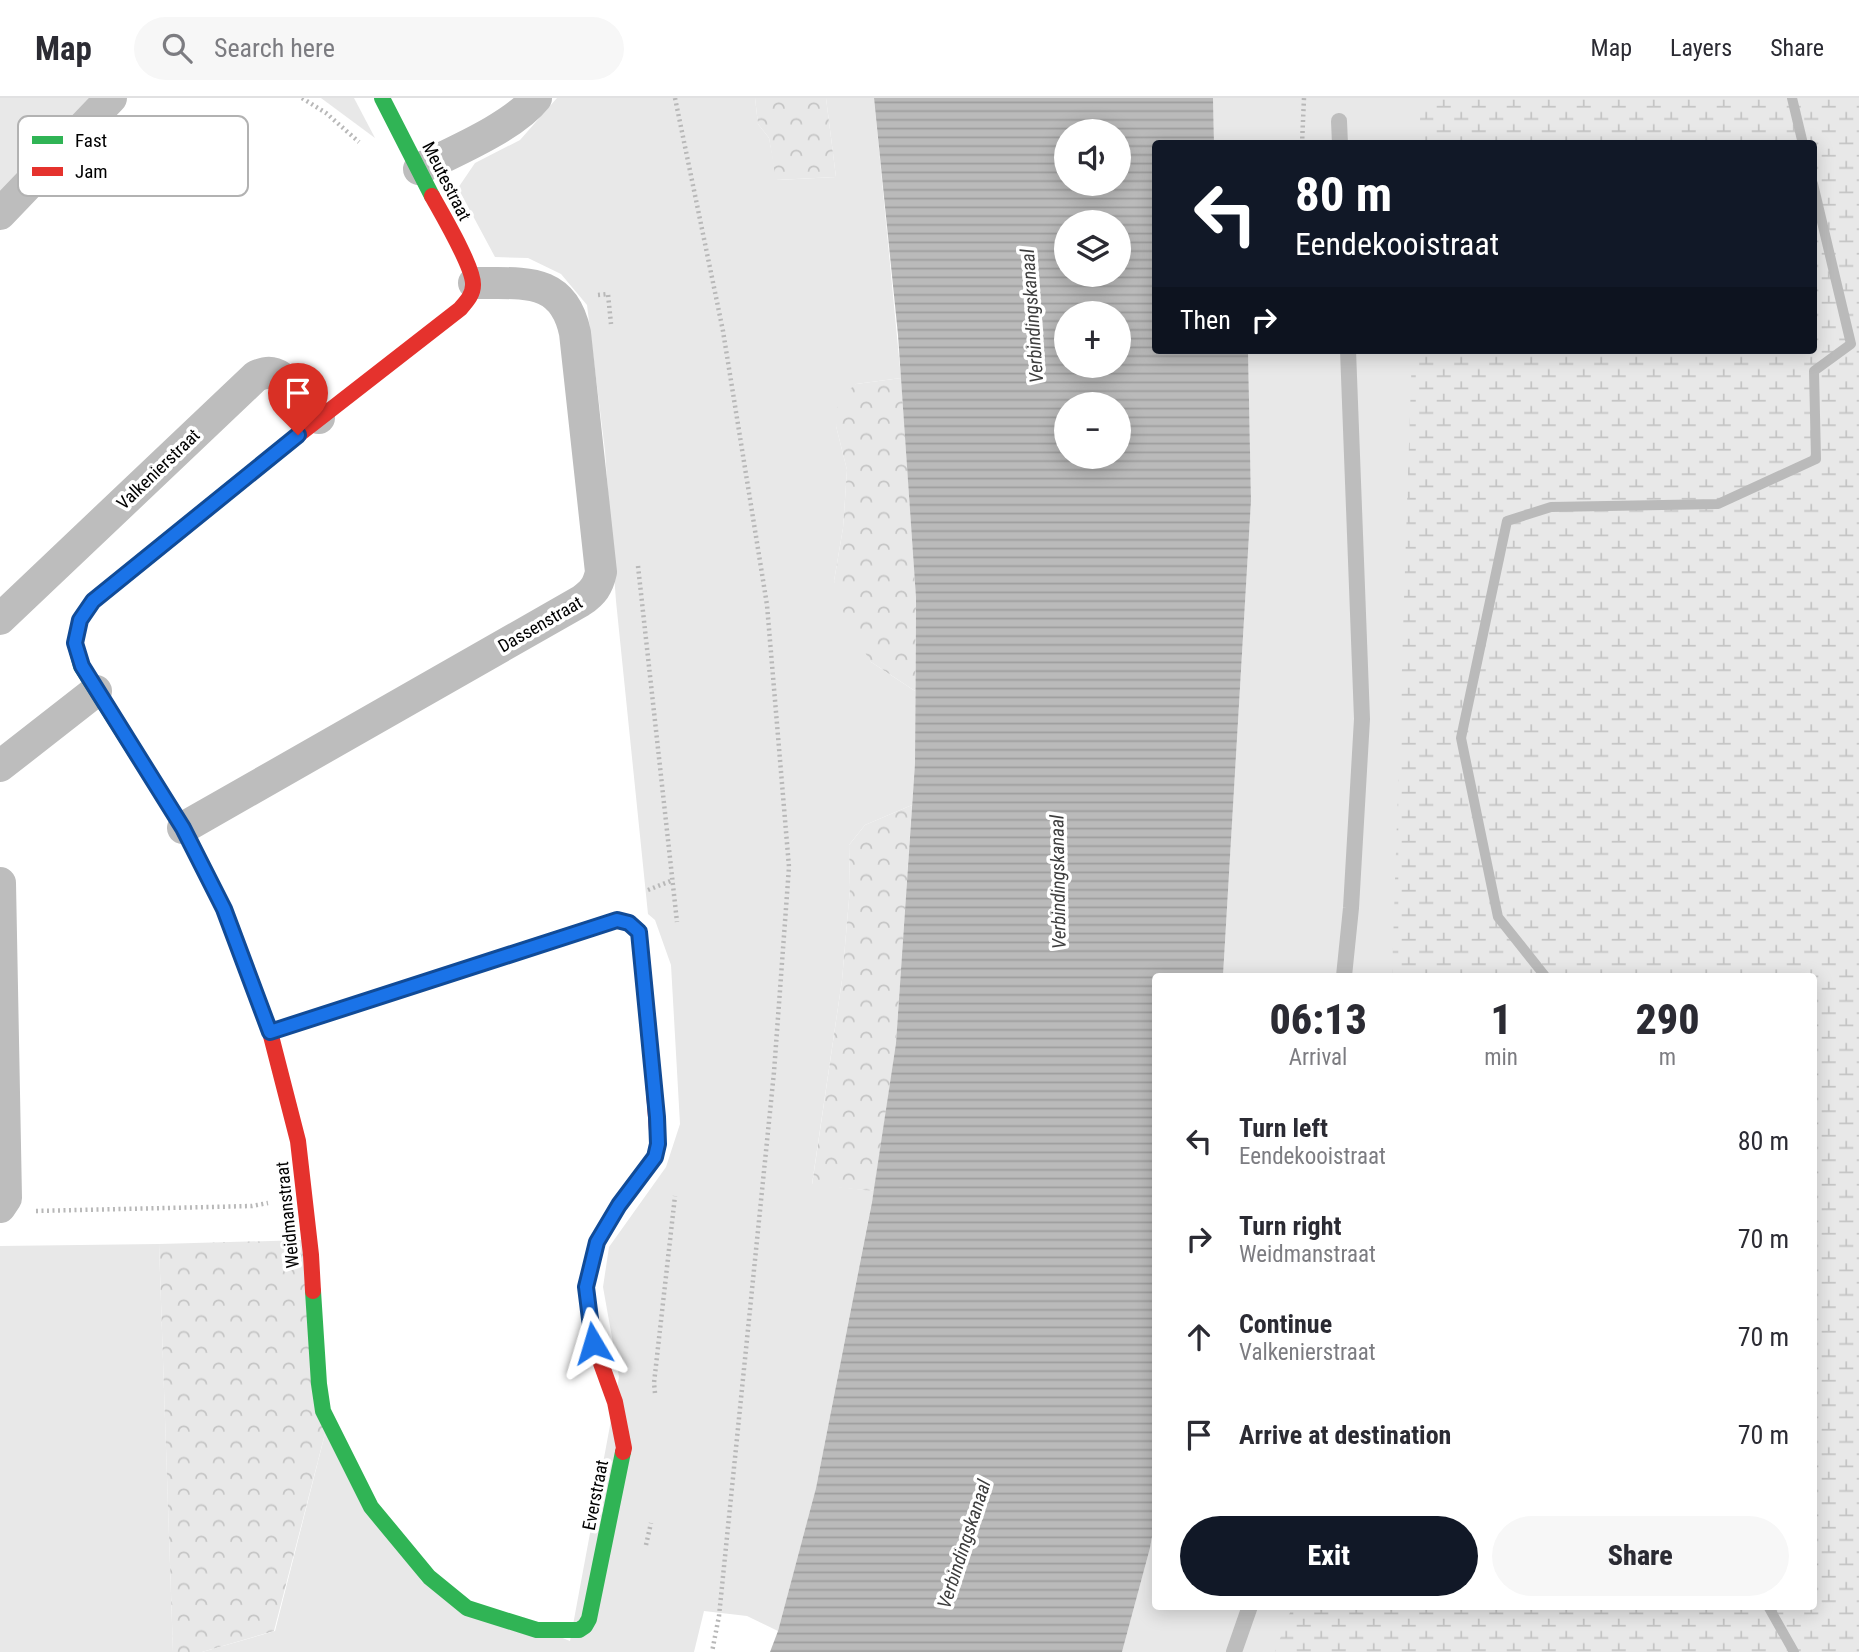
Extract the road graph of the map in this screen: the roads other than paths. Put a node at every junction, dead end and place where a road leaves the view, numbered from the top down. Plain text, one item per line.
1 (111, 98) edge
2 (382, 98) edge
3 (536, 98) edge
4 (94, 116) edge
5 (1339, 121) dead end
6 (1340, 140) edge
7 (419, 169) junction
8 (18, 195) edge
9 (0, 214) edge
10 (474, 283) junction
11 (1348, 354) edge
12 (318, 418) junction
13 (0, 619) edge
14 (96, 691) junction
15 (0, 766) edge
16 (183, 828) junction
17 (0, 883) edge
18 (1344, 973) edge
19 (270, 1032) junction
20 (13, 1209) edge
21 (1249, 1610) edge
22 (584, 1626) joint
23 (1234, 1652) edge

1 - 4 street
2 - 7 street, Meutestraat
3 - 7 street
5 - 6 lane
7 - 10 street, Meutestraat
8 - 9 street
10 - 12 street
10 - 16 street, Dassenstraat
11 - 18 lane
12 - 13 street, Valkenierstraat
12 - 14 street
14 - 15 street
14 - 16 street, Weidmanstraat
16 - 19 street, Weidmanstraat
17 - 20 street
19 - 22 street, Weidmanstraat
19 - 22 street, Everstraat
21 - 23 lane

